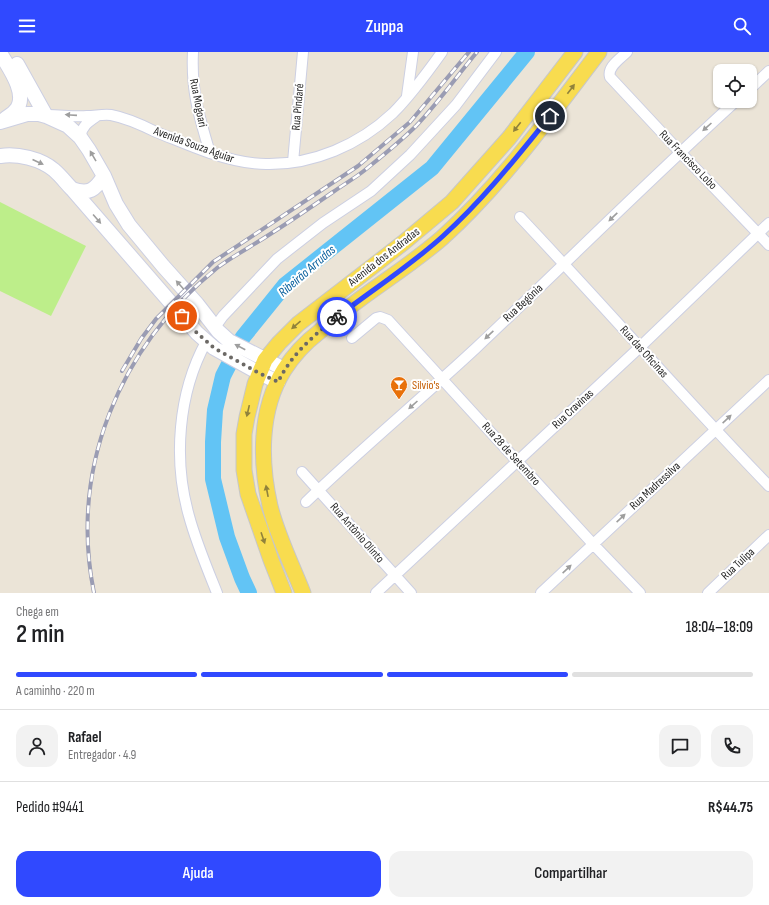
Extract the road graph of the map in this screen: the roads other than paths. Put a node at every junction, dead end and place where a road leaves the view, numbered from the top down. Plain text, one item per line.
1 (0, 52) edge
2 (10, 52) edge
3 (193, 52) edge
4 (303, 52) edge
5 (413, 52) edge
6 (442, 52) edge
7 (496, 52) edge
8 (575, 52) edge
9 (599, 52) edge
10 (627, 52) edge
11 (769, 71) edge
12 (757, 82) edge
13 (407, 97) junction
14 (728, 108) edge
15 (46, 116) junction
16 (97, 116) junction
17 (0, 122) edge
18 (80, 137) junction
19 (680, 152) junction
20 (210, 153) junction
21 (0, 156) edge
22 (293, 162) junction
23 (104, 176) junction
24 (72, 189) junction
25 (520, 217) dead end
26 (769, 223) edge
27 (758, 233) junction
28 (769, 245) edge
29 (565, 264) junction
30 (219, 332) junction
31 (352, 338) dead end
32 (210, 345) junction
33 (640, 347) junction
34 (258, 364) junction
35 (281, 376) junction
36 (442, 379) junction
37 (769, 380) edge
38 (715, 430) junction
39 (517, 461) junction
40 (302, 472) dead end
41 (769, 486) edge
42 (319, 490) junction
43 (306, 502) dead end
44 (769, 535) edge
45 (593, 544) junction
46 (394, 576) junction
47 (217, 593) edge
48 (284, 593) edge
49 (303, 593) edge
50 (376, 593) edge
51 (411, 593) edge
52 (541, 593) edge
53 (640, 593) edge
54 (708, 593) edge

1 - 17 main road
2 - 15 main road
3 - 20 street, Rua Mogoari
4 - 22 street, Rua Pindaré
5 - 13 street
6 - 13 street, Avenida Souza Aguiar
7 - 30 street
8 -> 34 main road, Avenida dos Andradas
35 -> 9 main road, Avenida dos Andradas
10 - 19 street, Rua Francisco Lobo
11 - 12 street
13 - 22 street, Avenida Souza Aguiar
14 -> 19 street, Rua Begônia
16 -> 15 street, Avenida Souza Aguiar
15 - 17 main road
15 - 18 main road
16 - 18 street
16 - 20 street, Avenida Souza Aguiar
23 -> 18 main road
19 - 27 street, Rua Francisco Lobo
19 -> 29 street, Rua Begônia
20 - 22 street, Avenida Souza Aguiar
21 -> 24 main road
23 - 24 main road
30 -> 23 main road
24 -> 32 main road
25 - 29 street, Rua das Oficinas
26 - 27 street, Rua Cravinas
27 - 28 street, Rua Francisco Lobo
27 - 33 street, Rua Cravinas
29 - 33 street, Rua das Oficinas
29 -> 36 street, Rua Begônia
34 -> 30 main road
31 - 36 street, Rua 28 de Setembro
32 - 34 main road
32 - 47 street
33 - 38 street, Rua das Oficinas
33 - 39 street, Rua Cravinas
34 - 35 main road
34 -> 48 main road, Avenida dos Andradas
49 -> 35 main road, Avenida dos Andradas
36 - 39 street, Rua 28 de Setembro
36 -> 42 street, Rua Begônia
38 -> 37 street, Rua Madressilva
38 - 41 street, Rua das Oficinas
45 -> 38 street, Rua Madressilva
39 - 45 street, Rua 28 de Setembro
39 - 46 street, Rua Cravinas
40 - 42 street, Rua Antônio Olinto
42 - 43 street, Rua Begônia
42 - 46 street, Rua Antônio Olinto
44 - 54 street, Rua Tulipa
52 -> 45 street, Rua Madressilva
45 - 53 street, Rua 28 de Setembro
46 - 50 street, Rua Cravinas
46 - 51 street, Rua Antônio Olinto

